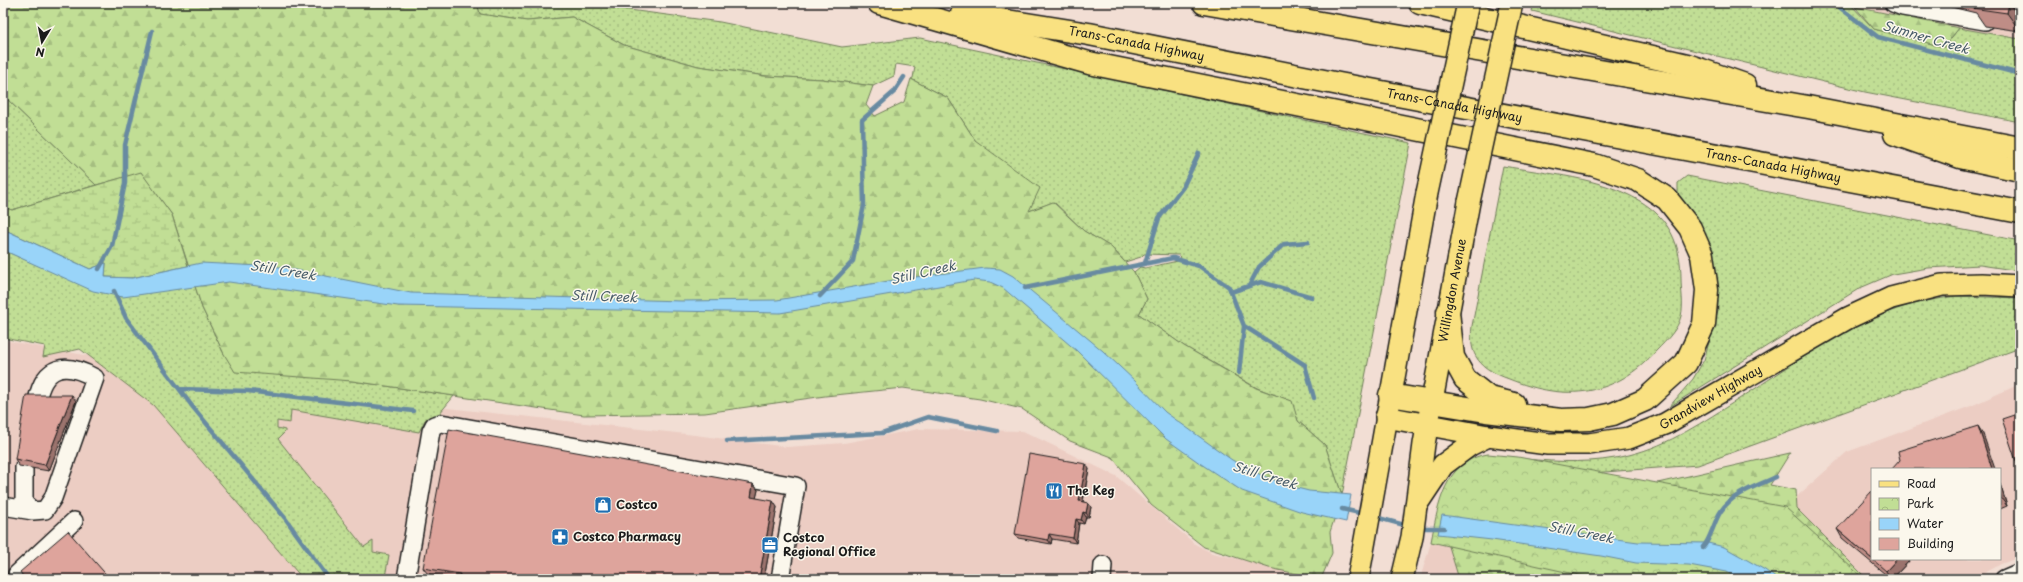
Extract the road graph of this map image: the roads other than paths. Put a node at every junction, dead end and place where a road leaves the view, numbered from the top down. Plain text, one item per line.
1 (879, 3) edge
2 (889, 3) edge
3 (1204, 3) edge
4 (1420, 3) edge
5 (1468, 3) edge
6 (1512, 3) edge
7 (1892, 3) edge
8 (1985, 21) edge
9 (1808, 107) junction
10 (1859, 117) junction
11 (2020, 148) edge
12 (2020, 170) edge
13 (1956, 199) junction
14 (2020, 201) edge
15 (2020, 212) edge
16 (2020, 286) edge
17 (1448, 312) junction
18 (1390, 395) junction
19 (37, 401) edge
20 (1432, 401) junction
21 (1386, 417) junction
22 (1560, 420) junction
23 (1427, 426) junction
24 (1488, 436) junction
25 (24, 467) edge
26 (1417, 504) junction
27 (3, 506) edge
28 (33, 512) junction
29 (74, 522) dead end
30 (2020, 572) edge
31 (18, 579) edge
32 (406, 579) edge
33 (780, 579) edge
34 (1358, 579) edge
35 (1402, 579) edge
36 (2004, 579) edge

1 - 22 highway
2 - 13 highway, Trans-Canada Highway
3 - 9 highway
4 - 9 highway
5 - 18 main road, bridge
6 - 17 main road, Willingdon Avenue, bridge
7 - 8 street
9 - 10 highway
10 - 11 highway
10 - 12 highway
13 - 14 highway
13 - 15 highway, Trans-Canada Highway
16 - 24 main road, Grandview Highway
17 - 20 main road, Willingdon Avenue
17 - 22 highway
18 - 20 highway
18 - 21 main road
19 - 28 street
20 - 22 highway
20 - 23 main road, Willingdon Avenue
21 - 23 main road, Grandview Highway
21 - 34 main road
23 - 24 main road, Grandview Highway
23 - 26 main road, Willingdon Avenue
24 - 26 main road
25 - 28 street
26 - 35 main road, Willingdon Avenue
27 - 28 street
29 - 31 street
30 - 36 street
32 - 33 street

